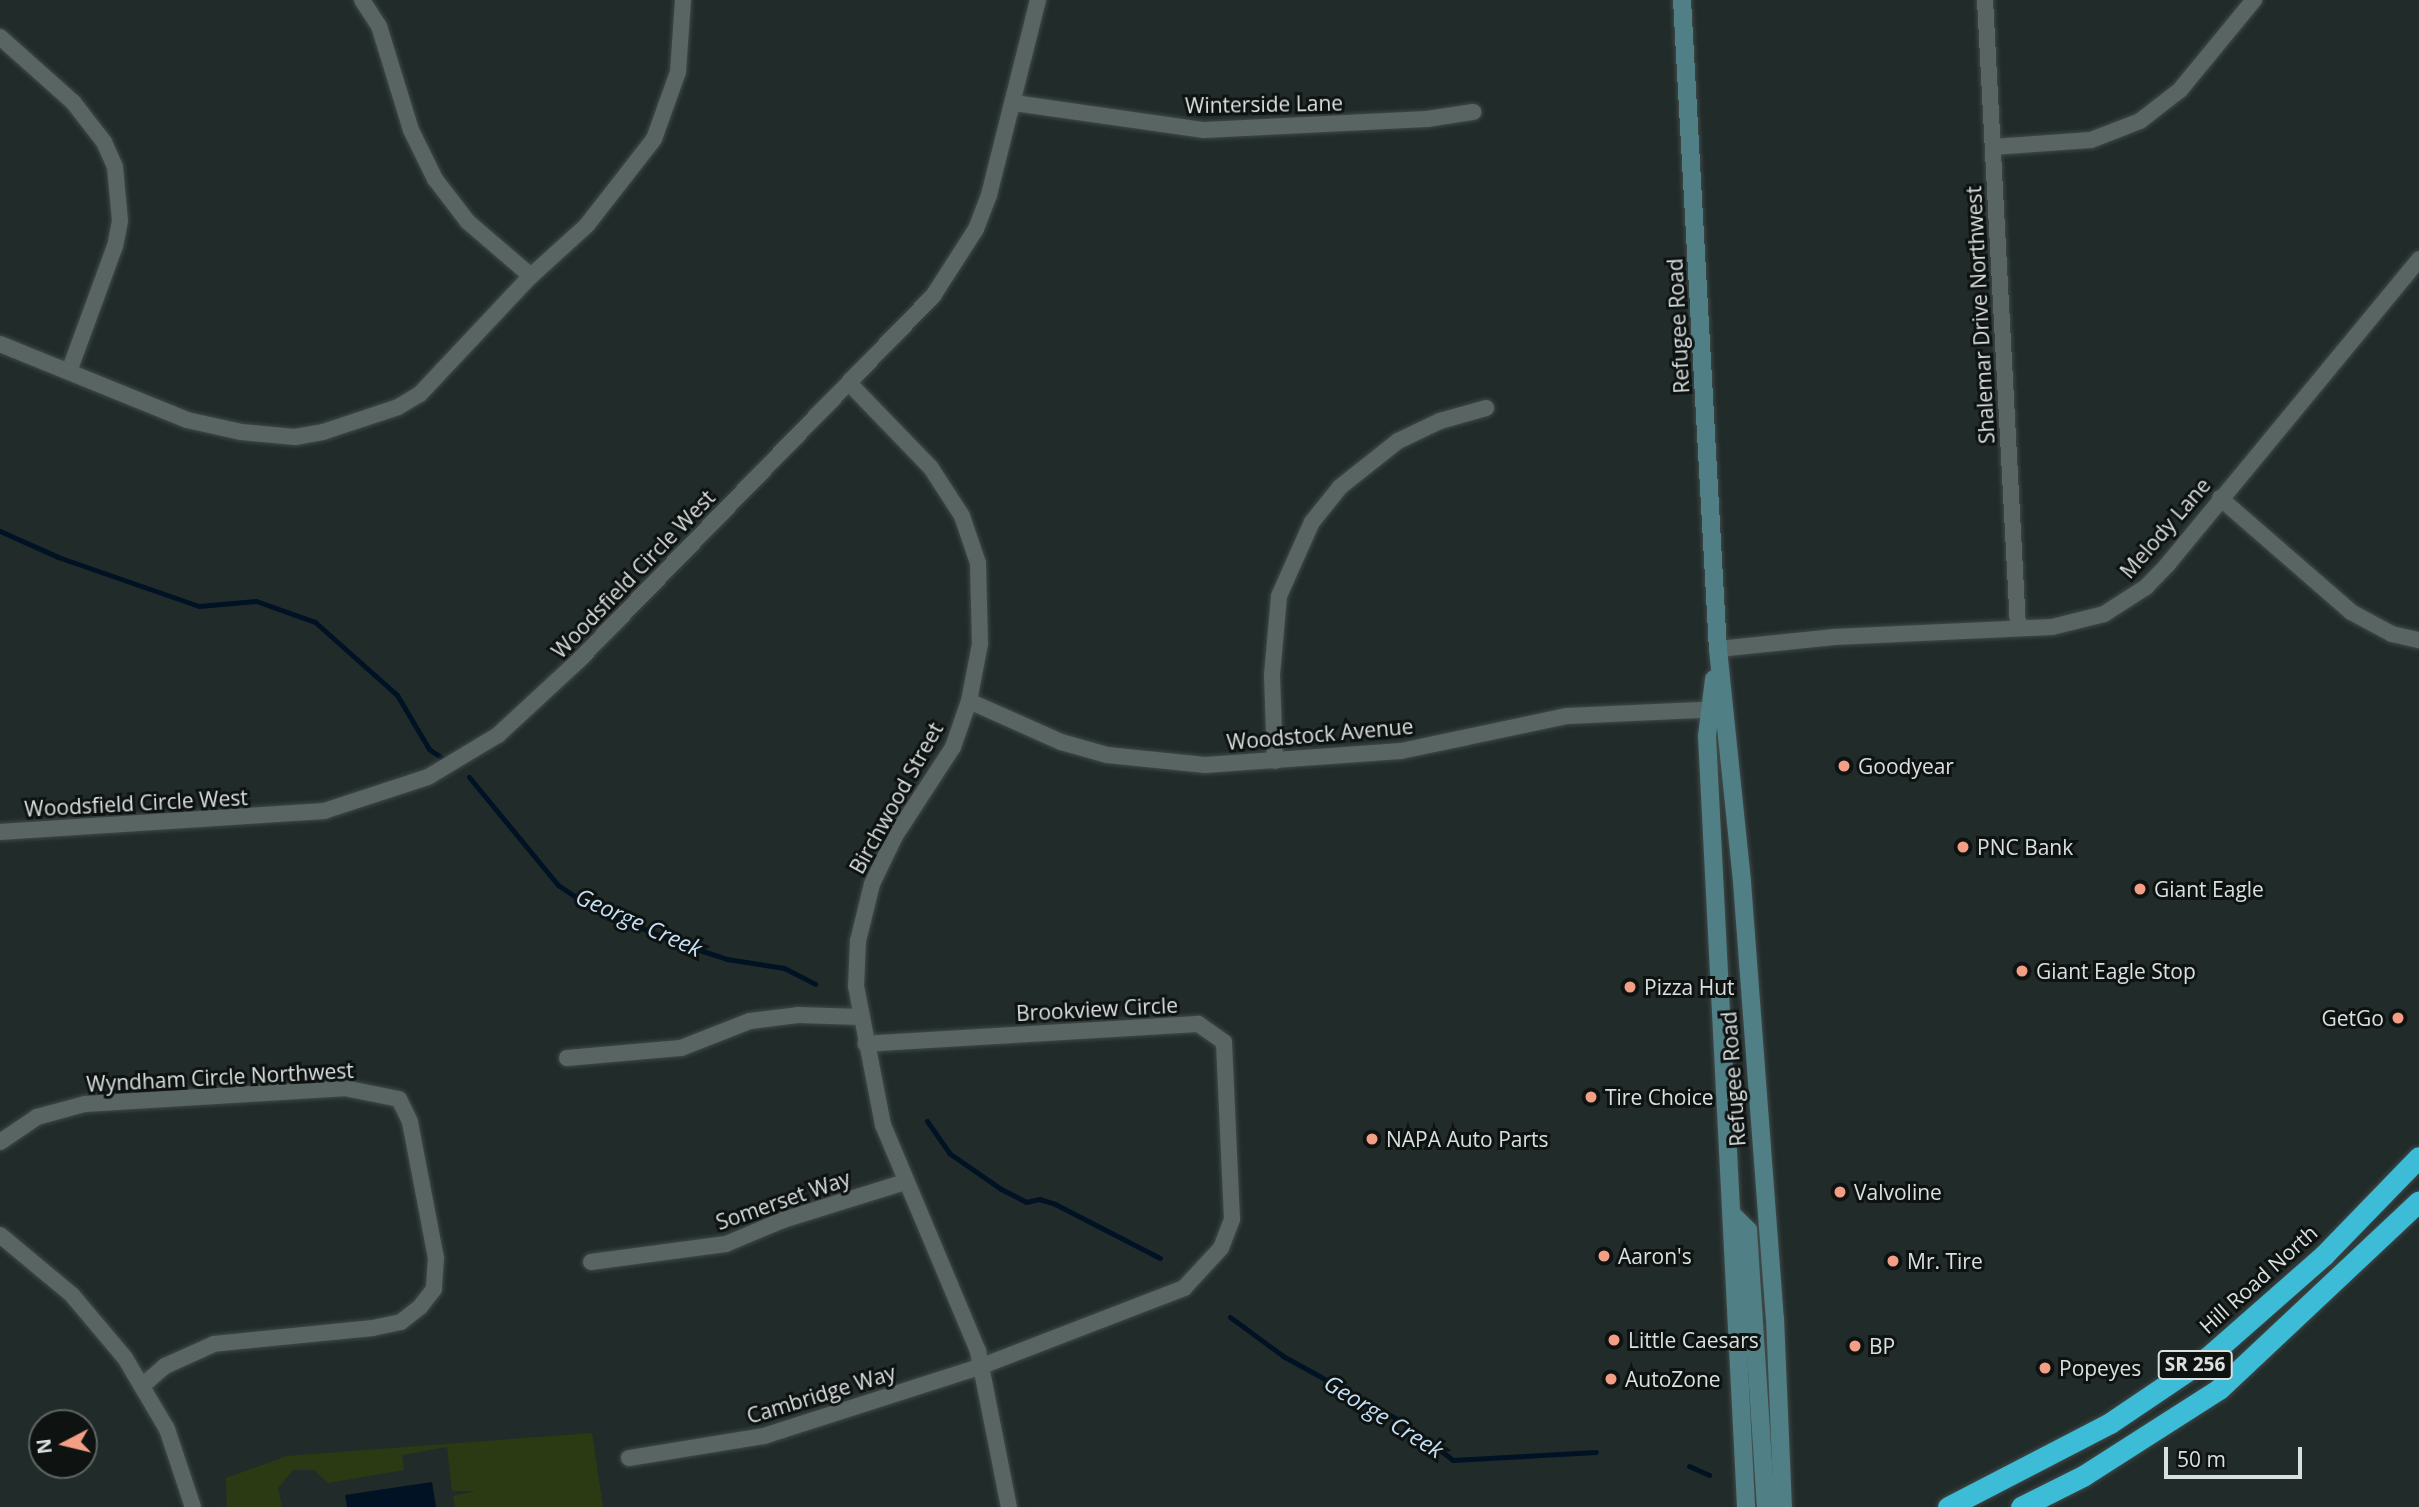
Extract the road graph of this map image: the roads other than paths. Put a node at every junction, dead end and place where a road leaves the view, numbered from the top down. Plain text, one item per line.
1 (362, 0) edge
2 (683, 0) edge
3 (1038, 0) edge
4 (1682, 0) edge
5 (1985, 0) edge
6 (2254, 0) edge
7 (0, 37) edge
8 (1014, 103) junction
9 (1473, 112) dead end
10 (1993, 147) junction
11 (2419, 259) edge
12 (531, 276) junction
13 (0, 344) edge
14 (69, 372) junction
15 (849, 383) junction
16 (1486, 408) dead end
17 (2220, 498) junction
18 (2018, 627) junction
19 (2419, 640) edge
20 (1718, 649) junction
21 (969, 701) junction
22 (1717, 709) junction
23 (1275, 761) junction
24 (0, 832) edge
25 (860, 1017) junction
26 (866, 1044) junction
27 (567, 1058) dead end
28 (0, 1142) edge
29 (2411, 1164) edge
30 (905, 1181) junction
31 (2419, 1201) edge
32 (1732, 1214) junction
33 (0, 1235) edge
34 (591, 1262) dead end
35 (982, 1366) junction
36 (143, 1385) junction
37 (629, 1458) dead end
38 (193, 1507) edge
39 (1009, 1507) edge
40 (1746, 1507) edge
41 (1766, 1507) edge
42 (1783, 1507) edge
43 (1948, 1507) edge
44 (2021, 1507) edge

1 - 12 street
2 - 12 street
3 - 8 street, Woodsfield Circle West
4 - 20 main road, Refugee Road
5 - 10 street, Shalemar Drive Northwest
6 - 10 street
7 - 14 street
8 - 9 street, Winterside Lane
8 - 15 street, Woodsfield Circle West
10 - 18 street, Shalemar Drive Northwest
11 - 17 street, Melody Lane
12 - 14 street
13 - 14 street
15 - 21 street, Birchwood Street
15 - 24 street, Woodsfield Circle West
16 - 23 street
17 - 18 street, Melody Lane
17 - 19 street
18 - 20 street, Melody Lane
20 - 22 main road, Refugee Road
21 - 23 street, Woodstock Avenue
21 - 25 street, Birchwood Street
22 - 23 street, Woodstock Avenue
22 - 32 main road, Refugee Road
22 - 42 main road, Refugee Road
25 - 26 street, Birchwood Street
25 - 27 street
26 - 30 street, Birchwood Street
26 - 35 street, Brookview Circle
28 - 36 street, Wyndham Circle Northwest
29 - 43 highway, Hill Road North / SR 256
30 - 34 street, Somerset Way
30 - 35 street, Birchwood Street
31 - 44 highway, SR 256
32 - 40 main road, Refugee Road
32 - 41 main road, Refugee Road
33 - 36 street
35 - 37 street, Cambridge Way
35 - 39 street, Birchwood Street
36 - 38 street

